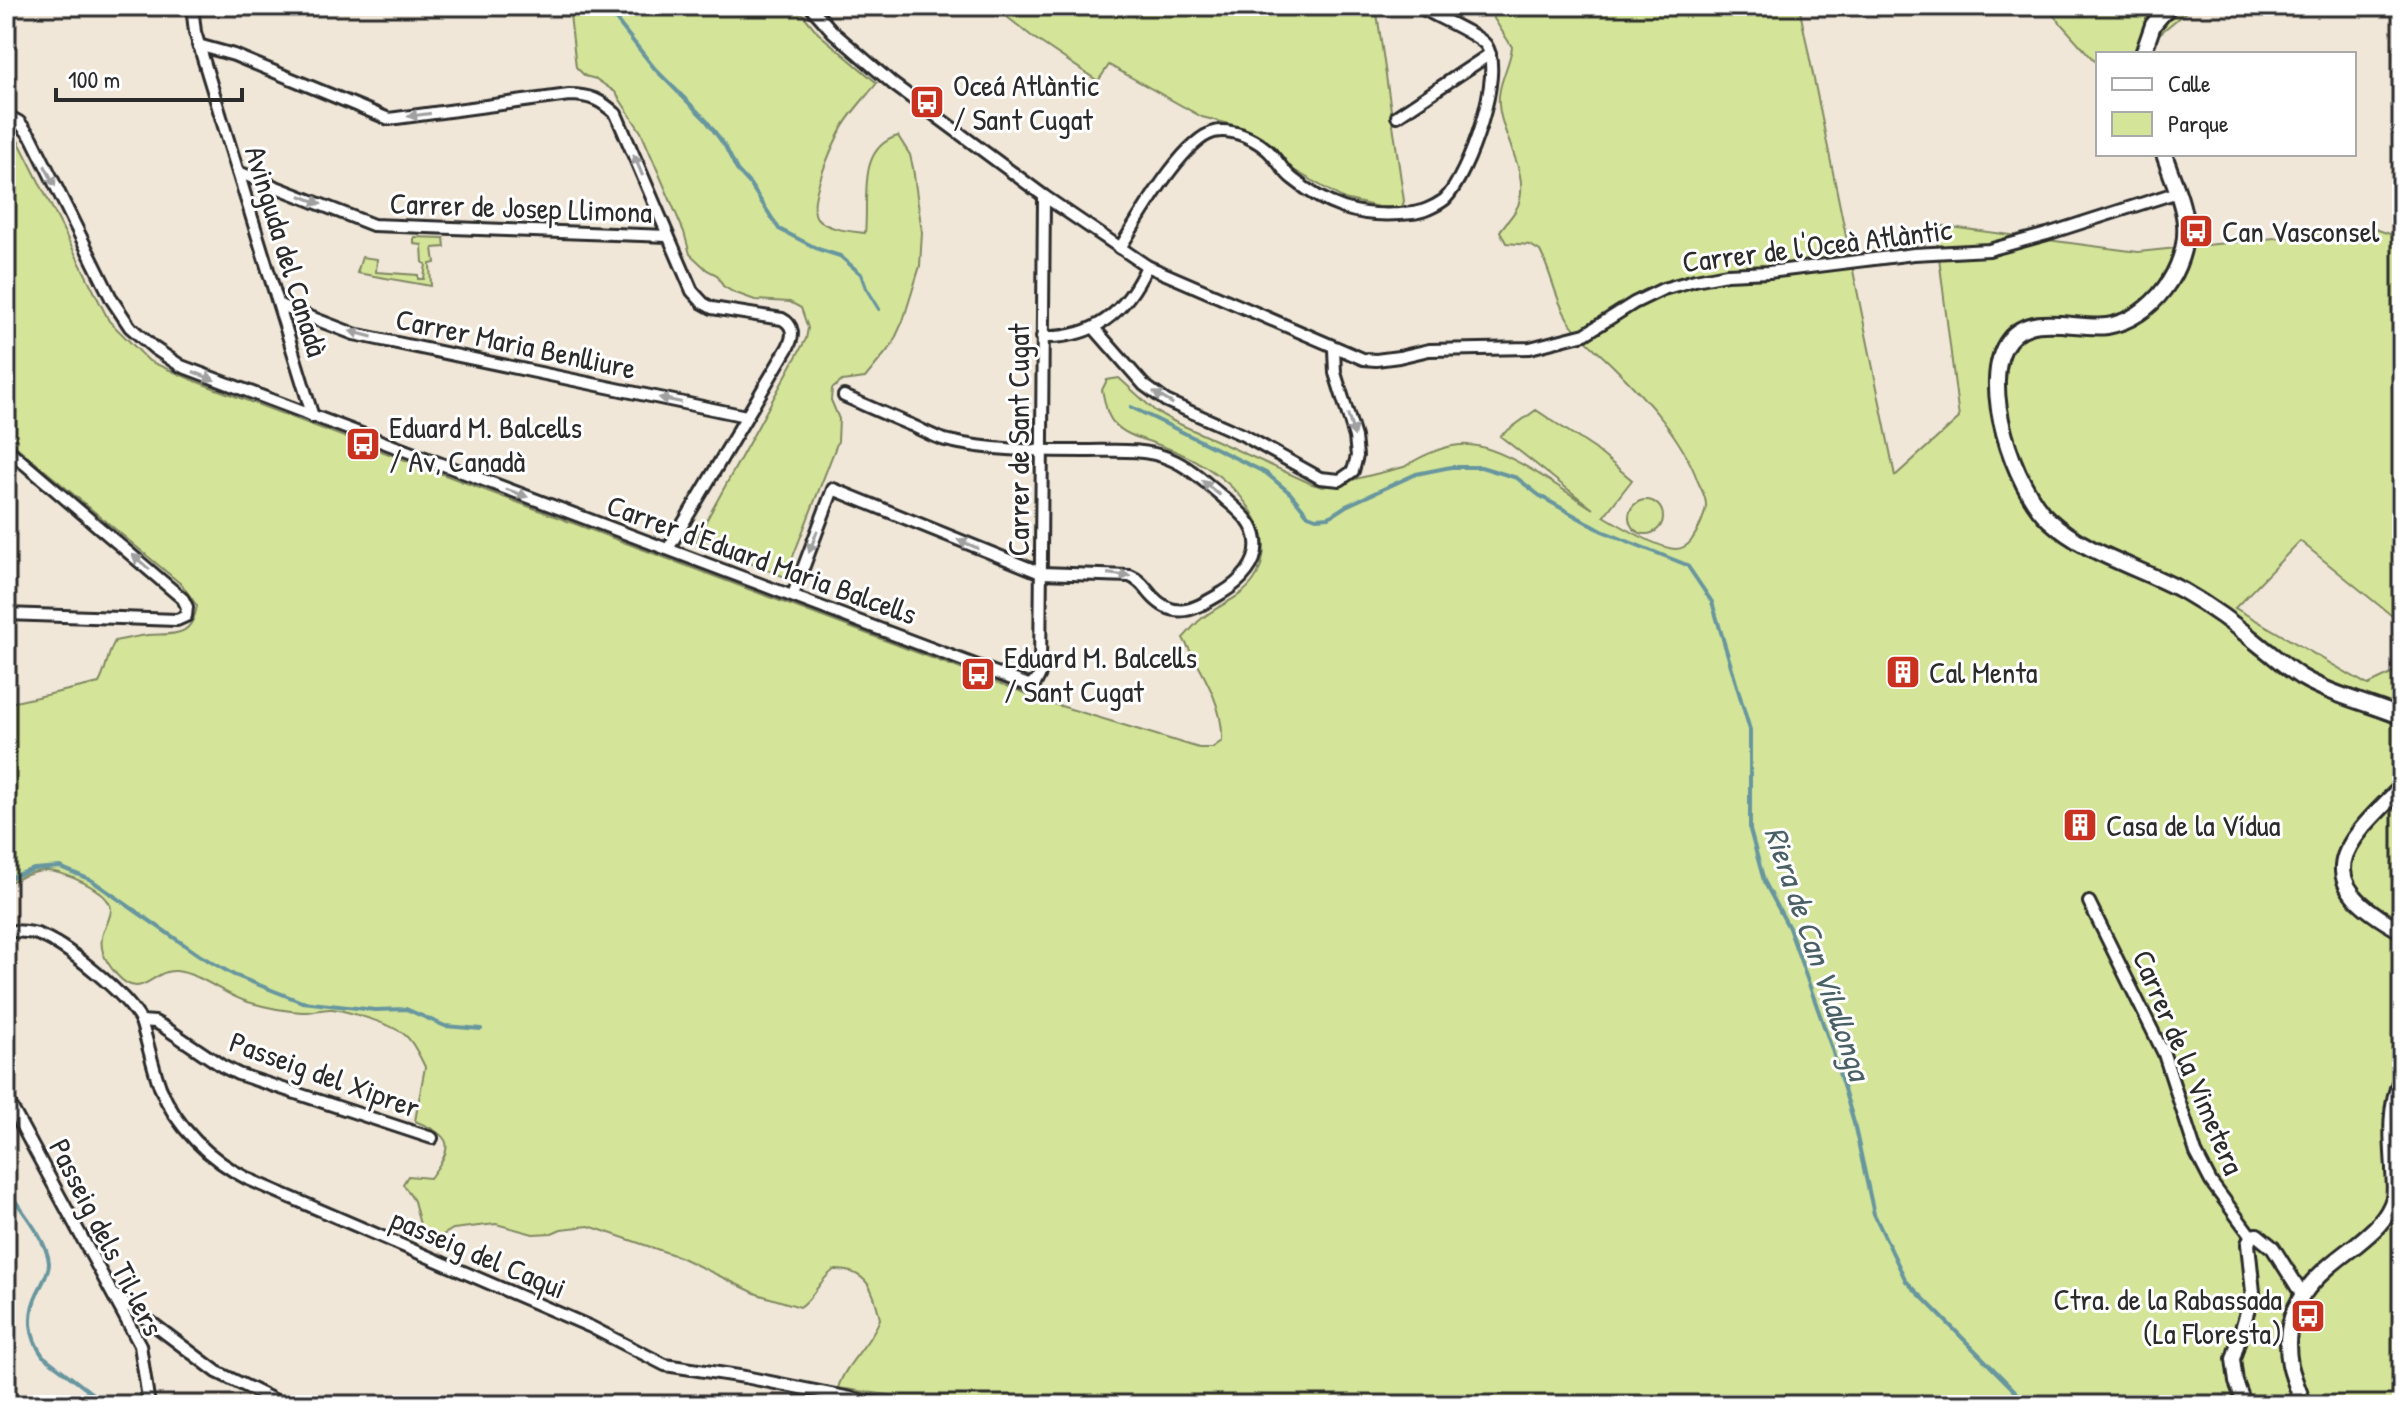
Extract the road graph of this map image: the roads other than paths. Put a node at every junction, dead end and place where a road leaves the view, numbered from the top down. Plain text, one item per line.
1 (192, 6) edge
2 (810, 6) edge
3 (1418, 6) edge
4 (2169, 6) edge
5 (198, 45) junction
6 (2144, 52) edge
7 (1490, 54) junction
8 (6, 115) edge
9 (1397, 116) dead end
10 (2165, 156) edge
11 (238, 172) junction
12 (2178, 192) junction
13 (1044, 196) junction
14 (668, 236) junction
15 (1120, 248) junction
16 (1147, 266) junction
17 (279, 305) junction
18 (1094, 328) junction
19 (1042, 337) junction
20 (1334, 349) junction
21 (844, 396) dead end
22 (746, 416) junction
23 (313, 417) junction
24 (6, 448) edge
25 (1041, 451) junction
26 (668, 549) junction
27 (1041, 573) junction
28 (793, 595) junction
29 (6, 614) edge
30 (1036, 682) joint
31 (2402, 717) edge
32 (2402, 787) edge
33 (2089, 902) dead end
34 (6, 931) edge
35 (2402, 931) edge
36 (141, 1021) junction
37 (2402, 1078) edge
38 (7, 1102) edge
39 (432, 1138) dead end
40 (2251, 1236) junction
41 (111, 1292) junction
42 (2302, 1294) junction
43 (149, 1405) edge
44 (284, 1405) edge
45 (886, 1405) edge
46 (2245, 1405) edge
47 (2304, 1405) edge

1 - 5 street, Avinguda del Canadà
2 - 13 street, Carrer de l'Oceà Atlàntic
3 - 7 street
4 - 6 main road
5 - 11 street, Avinguda del Canadà
14 -> 5 street
7 - 9 street
7 - 15 street
8 -> 23 street, Carrer d'Eduard Maria Balcells
10 - 12 main road
11 -> 14 street, Carrer de Josep Llimona
11 - 17 street, Avinguda del Canadà
12 - 20 street, Carrer de l'Oceà Atlàntic
12 - 31 main road
13 - 15 street, Carrer de l'Oceà Atlàntic
13 - 19 street, Carrer de Sant Cugat
14 - 22 street
15 - 16 street, Carrer de l'Oceà Atlàntic
16 - 18 street
16 - 20 street, Carrer de l'Oceà Atlàntic
22 -> 17 street, Carrer Maria Benlliure
17 - 23 street, Avinguda del Canadà
18 - 19 street
20 -> 18 street
19 - 25 street, Carrer de Sant Cugat
21 - 25 street
22 - 26 street
23 -> 26 street, Carrer d'Eduard Maria Balcells
29 -> 24 street
25 - 27 street, Carrer de Sant Cugat
27 -> 25 street
26 - 28 street, Carrer d'Eduard Maria Balcells
27 -> 28 street
27 - 30 street, Carrer de Sant Cugat
28 - 30 street, Carrer d'Eduard Maria Balcells
32 - 35 main road
33 - 40 street, Carrer de la Vimetera
34 - 36 street, Passeig del Xiprer
36 - 39 street, Passeig del Xiprer
36 - 45 street, passeig del Caqui
37 - 42 main road
38 - 41 street, Passeig dels Til·lers
40 - 42 street
40 - 46 street
41 - 43 street, Passeig dels Til·lers
41 - 44 street
42 - 47 main road

